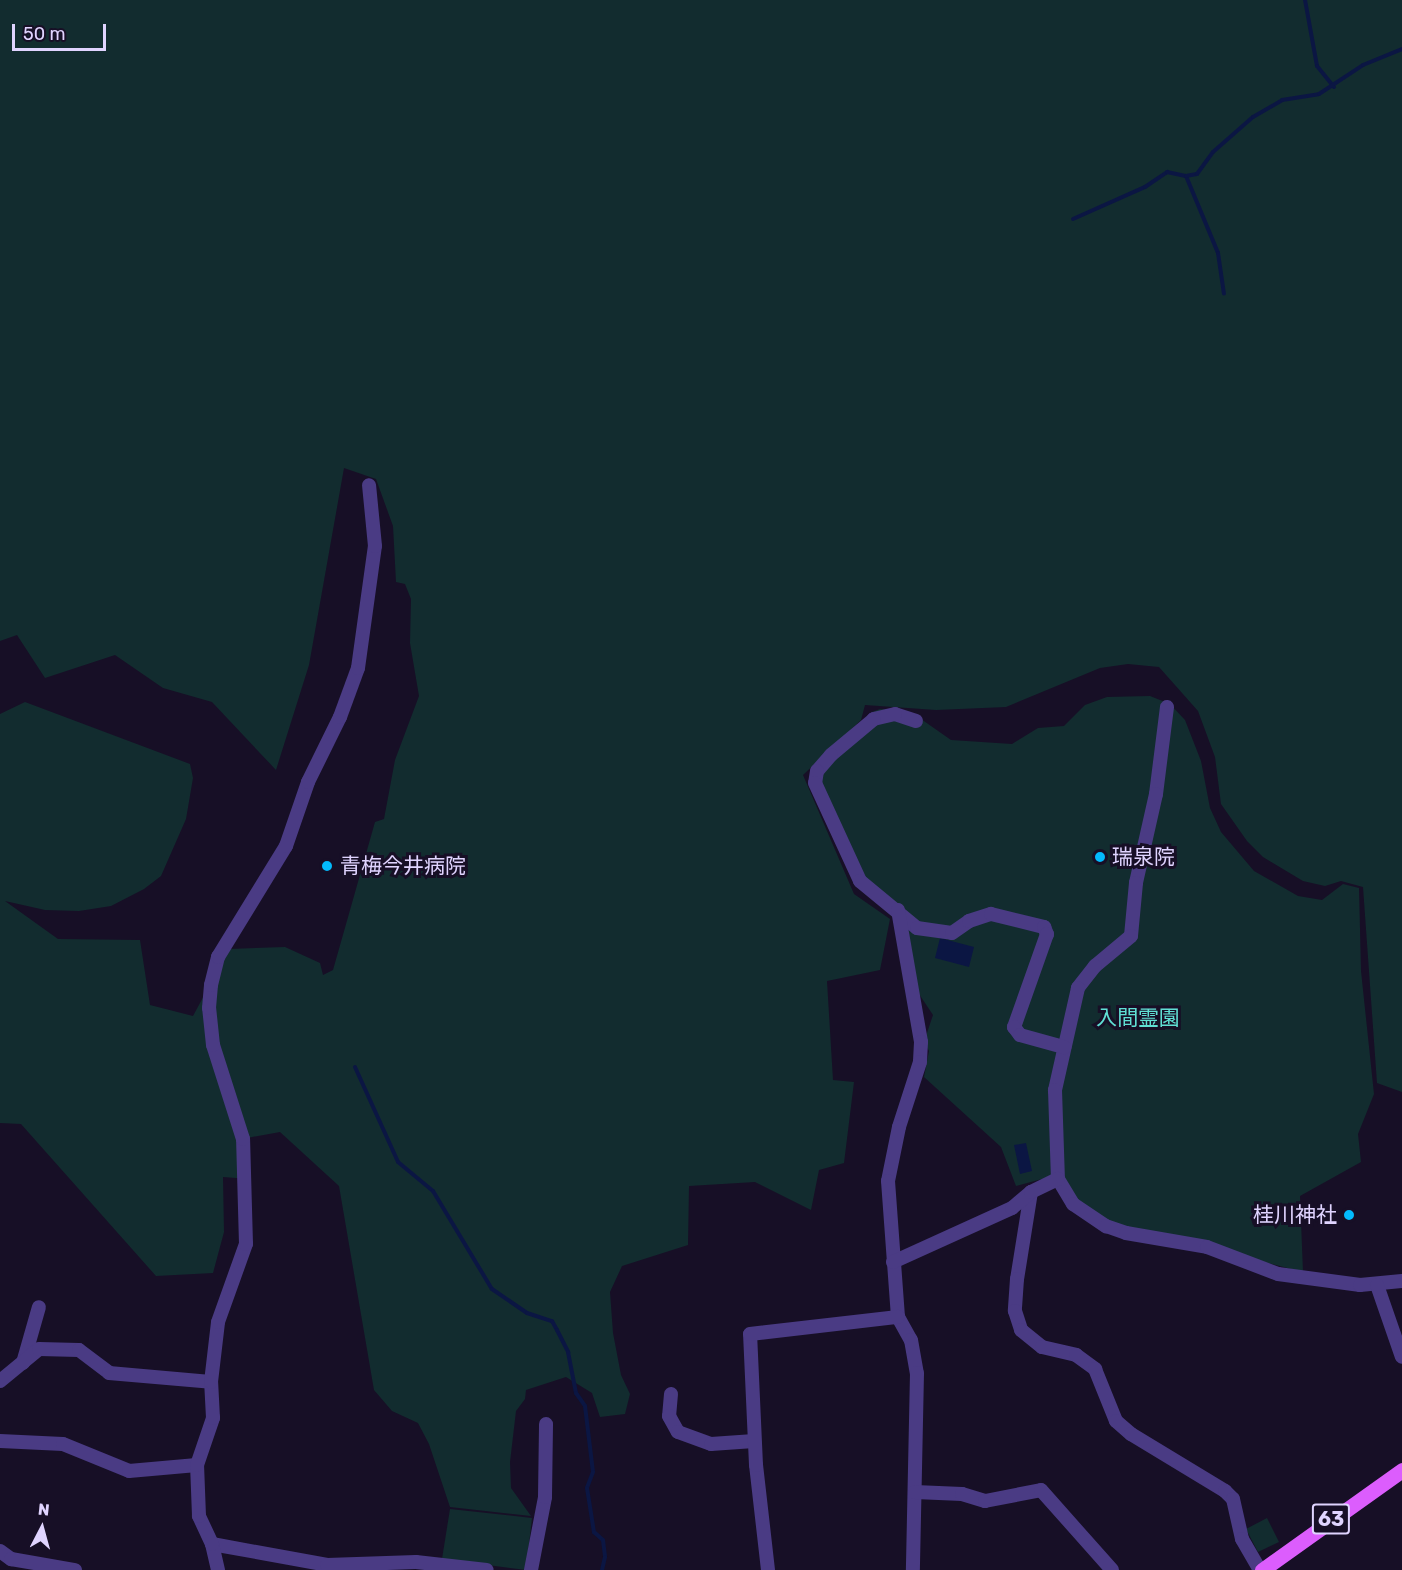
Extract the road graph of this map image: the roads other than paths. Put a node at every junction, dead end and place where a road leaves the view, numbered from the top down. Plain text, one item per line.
1 (369, 485) dead end
2 (1167, 707) dead end
3 (916, 721) dead end
4 (898, 910) junction
5 (1064, 1047) junction
6 (1058, 1179) junction
7 (1031, 1192) junction
8 (893, 1262) junction
9 (1402, 1281) edge
10 (1377, 1285) junction
11 (39, 1307) dead end
12 (898, 1317) junction
13 (1402, 1357) edge
14 (23, 1363) junction
15 (0, 1381) edge
16 (211, 1382) junction
17 (671, 1394) dead end
18 (546, 1424) dead end
19 (0, 1441) edge
20 (754, 1441) junction
21 (197, 1464) junction
22 (1402, 1470) edge
23 (915, 1492) junction
24 (212, 1544) junction
25 (0, 1551) edge
26 (75, 1570) edge
27 (218, 1570) edge
28 (487, 1570) edge
29 (531, 1570) edge
30 (768, 1570) edge
31 (913, 1570) edge
32 (1112, 1570) edge
33 (1261, 1570) edge

1 - 16 street
2 - 5 street
3 - 4 street
4 - 5 street
4 - 8 street
5 - 6 street
6 - 7 street
6 - 10 street
7 - 8 street
7 - 33 street
8 - 12 street
9 - 10 street
10 - 13 street
11 - 14 street
12 - 20 street
12 - 23 street
14 - 15 street
14 - 16 street
16 - 21 street
17 - 20 street
18 - 29 street
19 - 21 street
20 - 30 street
21 - 24 street
22 - 33 main road, 63
23 - 31 street
23 - 32 street
24 - 27 street
24 - 28 street
25 - 26 street

